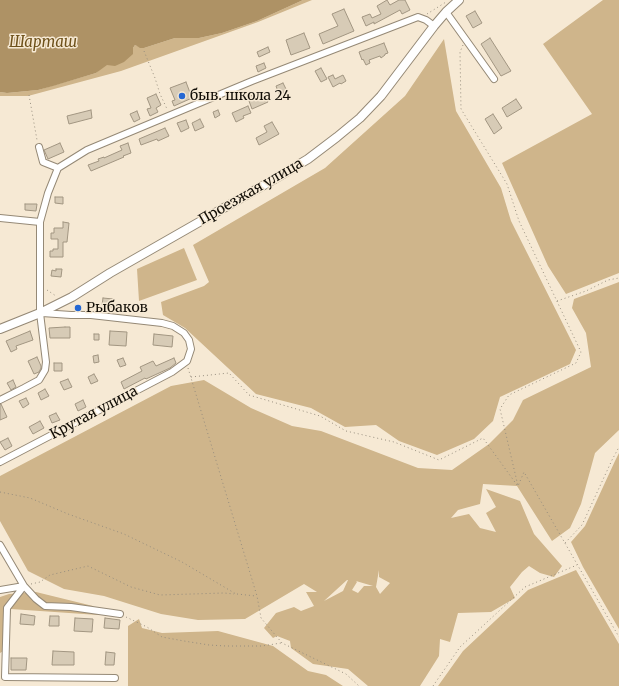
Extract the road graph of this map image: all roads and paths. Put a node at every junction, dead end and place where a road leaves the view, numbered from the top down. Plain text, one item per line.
1 (448, 0) edge
2 (459, 0) edge
3 (446, 12) junction
4 (422, 18) junction
5 (434, 26) junction
6 (466, 39) junction
7 (144, 51) dead end
8 (494, 79) dead end
9 (29, 95) dead end
10 (170, 115) junction
11 (39, 147) joint
12 (58, 168) junction
13 (0, 218) edge
14 (40, 222) junction
15 (619, 278) edge
16 (40, 284) junction
17 (58, 297) dead end
18 (557, 301) junction
19 (40, 313) junction
20 (0, 329) edge
21 (186, 361) junction
22 (191, 377) junction
23 (0, 400) edge
24 (619, 447) edge
25 (0, 462) edge
26 (518, 486) junction
27 (0, 492) edge
28 (565, 543) junction
29 (0, 545) edge
30 (578, 565) junction
31 (24, 586) junction
32 (0, 590) edge
33 (236, 594) junction
34 (256, 596) junction
35 (120, 614) joint
36 (619, 637) edge
37 (282, 643) junction
38 (115, 678) dead end
39 (359, 686) edge
40 (433, 686) edge

1 - 4 path
2 - 3 main road, Проезжая улица
3 - 5 main road, Проезжая улица
3 - 6 street
4 - 5 street
4 - 10 street
5 - 19 main road, Проезжая улица
6 - 8 street
6 - 18 path
7 - 10 path
9 - 11 path
10 - 12 street
11 - 12 street
12 - 14 street
13 - 14 street
14 - 16 street
15 - 18 path
16 - 17 path
16 - 19 street
18 - 26 path
19 - 20 main road, Проезжая улица
19 - 21 street
19 - 23 street
21 - 22 path
21 - 25 street, Крутая улица
22 - 26 path
22 - 34 path
24 - 28 path
26 - 28 path
27 - 33 path
28 - 30 path
29 - 31 street
30 - 36 path
30 - 40 path
31 - 32 street
31 - 33 path
31 - 35 street
31 - 38 street
33 - 34 path
34 - 37 path
35 - 37 path
37 - 39 path

